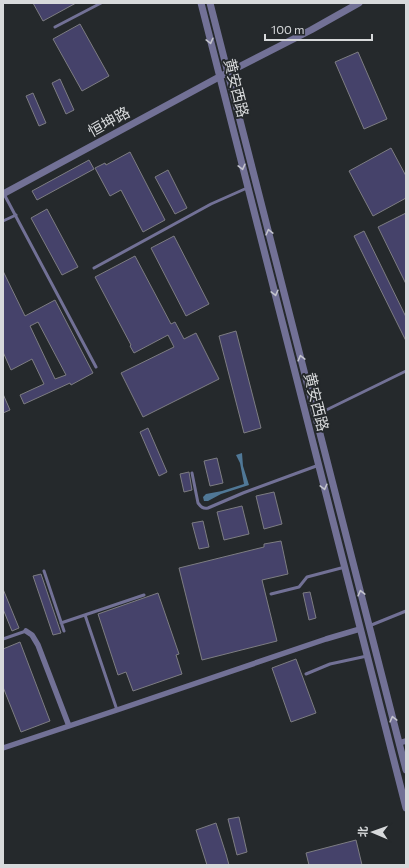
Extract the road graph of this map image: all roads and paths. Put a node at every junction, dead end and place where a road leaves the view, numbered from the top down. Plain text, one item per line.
1 (101, 3) edge
2 (201, 3) edge
3 (210, 3) edge
4 (359, 3) edge
5 (54, 28) dead end
6 (228, 72) junction
7 (220, 77) junction
8 (248, 187) junction
9 (4, 194) edge
10 (16, 215) junction
11 (3, 221) edge
12 (94, 268) dead end
13 (96, 367) dead end
14 (406, 370) edge
15 (316, 416) junction
16 (319, 466) junction
17 (192, 473) dead end
18 (344, 567) junction
19 (44, 571) dead end
20 (271, 594) dead end
21 (144, 595) dead end
22 (406, 611) edge
23 (85, 615) junction
24 (61, 623) junction
25 (369, 626) junction
26 (360, 629) junction
27 (26, 631) joint
28 (64, 631) dead end
29 (3, 639) edge
30 (367, 656) junction
31 (306, 674) dead end
32 (117, 710) junction
33 (69, 726) junction
34 (403, 742) edge
35 (3, 748) edge
36 (406, 770) edge
37 (406, 808) edge

1 - 5 lane
2 -> 7 street, 黄安西路
3 - 6 street, 黄安西路
4 - 6 street, 恒坤路
6 - 7 street, 恒坤路
15 -> 6 street, 黄安西路
7 -> 8 street, 黄安西路
7 - 9 street, 恒坤路
8 - 12 lane
8 -> 16 street, 黄安西路
9 - 10 lane
10 - 11 lane
10 - 13 lane
14 - 15 lane
25 -> 15 street, 黄安西路
16 - 17 lane
16 -> 18 street, 黄安西路
18 - 20 lane
18 - 26 street, 黄安西路
19 - 24 lane
21 - 23 lane
22 - 25 lane
23 - 24 lane
23 - 32 lane
24 - 28 lane
34 -> 25 street, 黄安西路
26 - 30 street, 黄安西路
26 - 32 street
27 - 29 lane
27 - 33 street
30 - 31 lane
30 - 37 street, 黄安西路
32 - 33 street
33 - 35 street
34 - 36 street, 黄安西路

